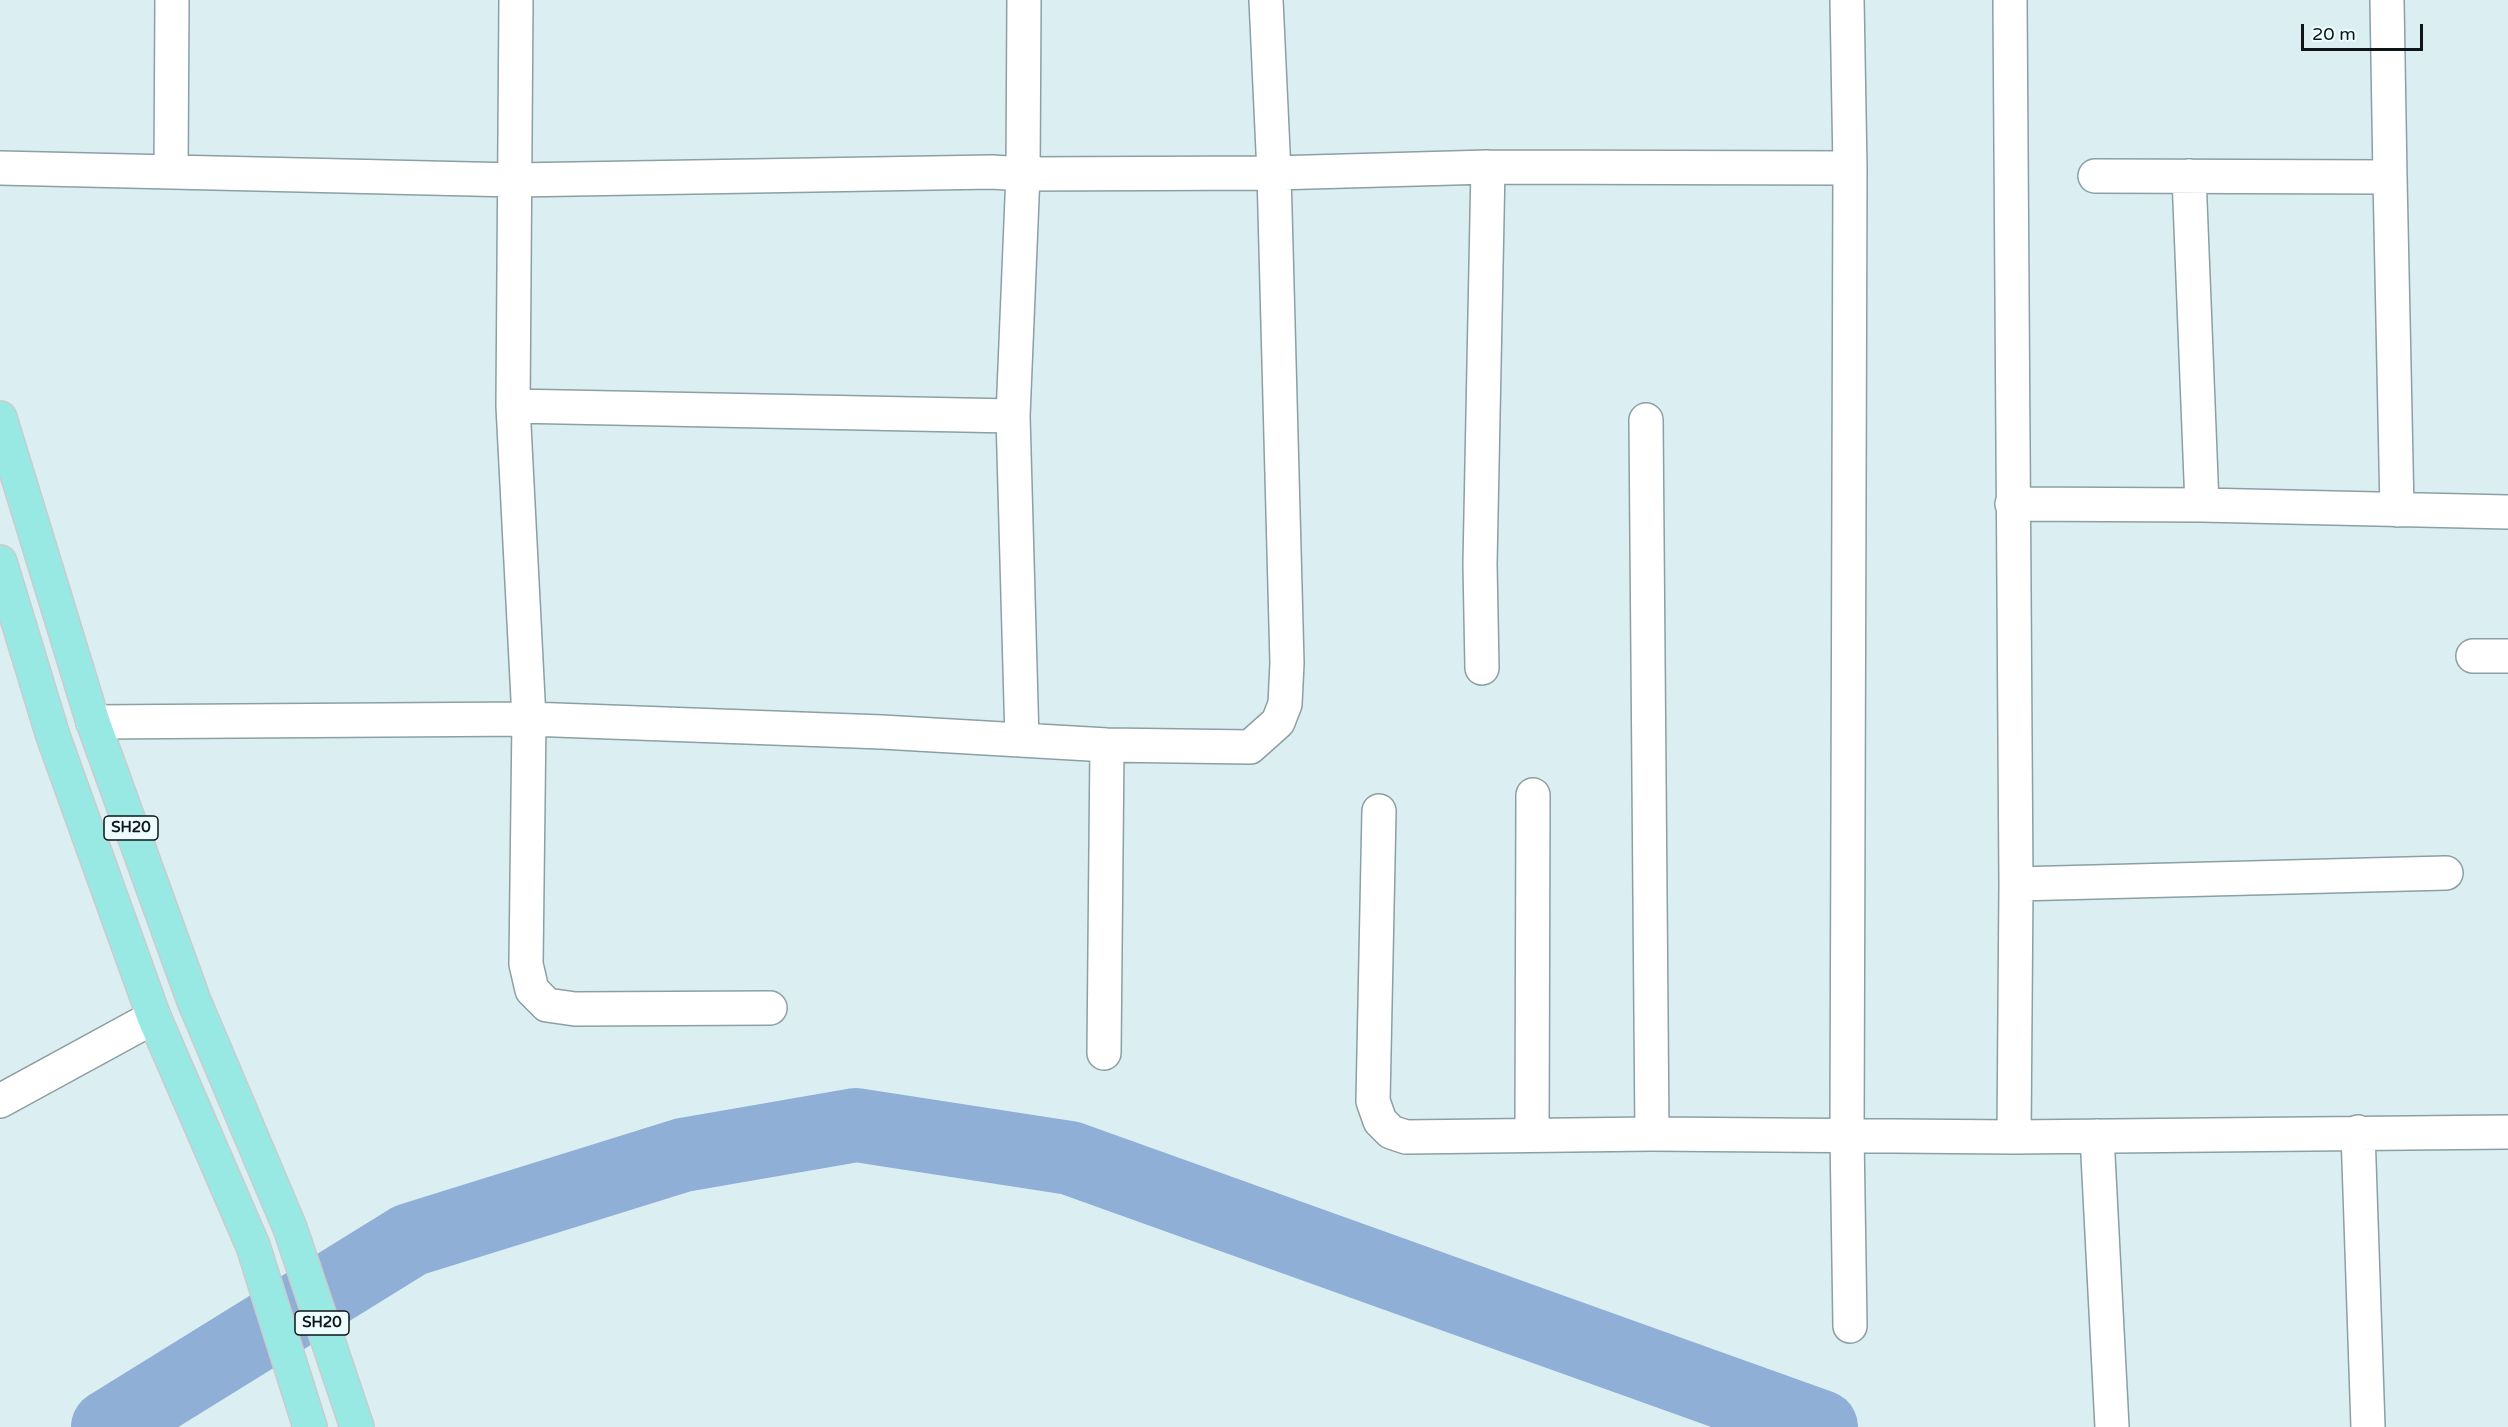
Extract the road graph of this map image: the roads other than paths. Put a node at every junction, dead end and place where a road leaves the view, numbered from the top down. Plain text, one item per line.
1 (172, 0) edge
2 (516, 0) edge
3 (1023, 0) edge
4 (1266, 0) edge
5 (1847, 0) edge
6 (2010, 0) edge
7 (2387, 0) edge
8 (1488, 167) junction
9 (0, 168) edge
10 (1850, 168) junction
11 (171, 171) junction
12 (1274, 173) junction
13 (1023, 174) junction
14 (2095, 176) dead end
15 (2189, 177) junction
16 (2390, 177) junction
17 (515, 180) junction
18 (513, 406) junction
19 (1013, 416) junction
20 (0, 418) edge
21 (1646, 420) dead end
22 (2012, 504) junction
23 (2202, 505) junction
24 (2397, 510) junction
25 (2508, 512) edge
26 (0, 562) edge
27 (2473, 656) dead end
28 (2508, 656) edge
29 (1482, 668) dead end
30 (529, 719) junction
31 (93, 722) junction
32 (1022, 740) junction
33 (1107, 745) junction
34 (1533, 795) dead end
35 (1379, 811) dead end
36 (2446, 873) dead end
37 (2016, 884) junction
38 (770, 1008) dead end
39 (154, 1017) junction
40 (1104, 1053) dead end
41 (0, 1101) edge
42 (2358, 1132) junction
43 (2508, 1132) edge
44 (1652, 1134) junction
45 (1532, 1135) junction
46 (1847, 1135) junction
47 (2097, 1136) junction
48 (2014, 1137) junction
49 (1850, 1326) dead end
50 (356, 1422) edge
51 (310, 1427) edge
52 (2112, 1427) edge
53 (2368, 1427) edge

1 - 11 street
2 - 17 street
3 - 13 street
4 - 12 street
5 - 10 street
6 - 22 street
7 - 16 street
8 - 10 street
8 - 12 street
8 - 29 street
9 - 11 street
10 - 46 street
11 - 17 street
12 - 13 street
12 - 33 street
13 - 17 street
13 - 19 street
14 - 15 street
15 - 16 street
15 - 23 street
16 - 24 street
17 - 18 street
18 - 19 street
18 - 30 street
19 - 32 street
20 - 31 main road, SH20
21 - 44 street
22 - 23 street
22 - 37 street
23 - 24 street
24 - 25 street
26 - 39 main road, SH20
27 - 28 street
30 - 31 street
30 - 32 street
30 - 38 street
31 - 50 main road, SH20
32 - 33 street
33 - 40 street
34 - 45 street
35 - 45 street
36 - 37 street
37 - 48 street
39 - 41 street
39 - 51 main road, SH20
42 - 43 street
42 - 47 street
42 - 53 street
44 - 45 street
44 - 46 street
46 - 48 street
46 - 49 street
47 - 48 street
47 - 52 street

